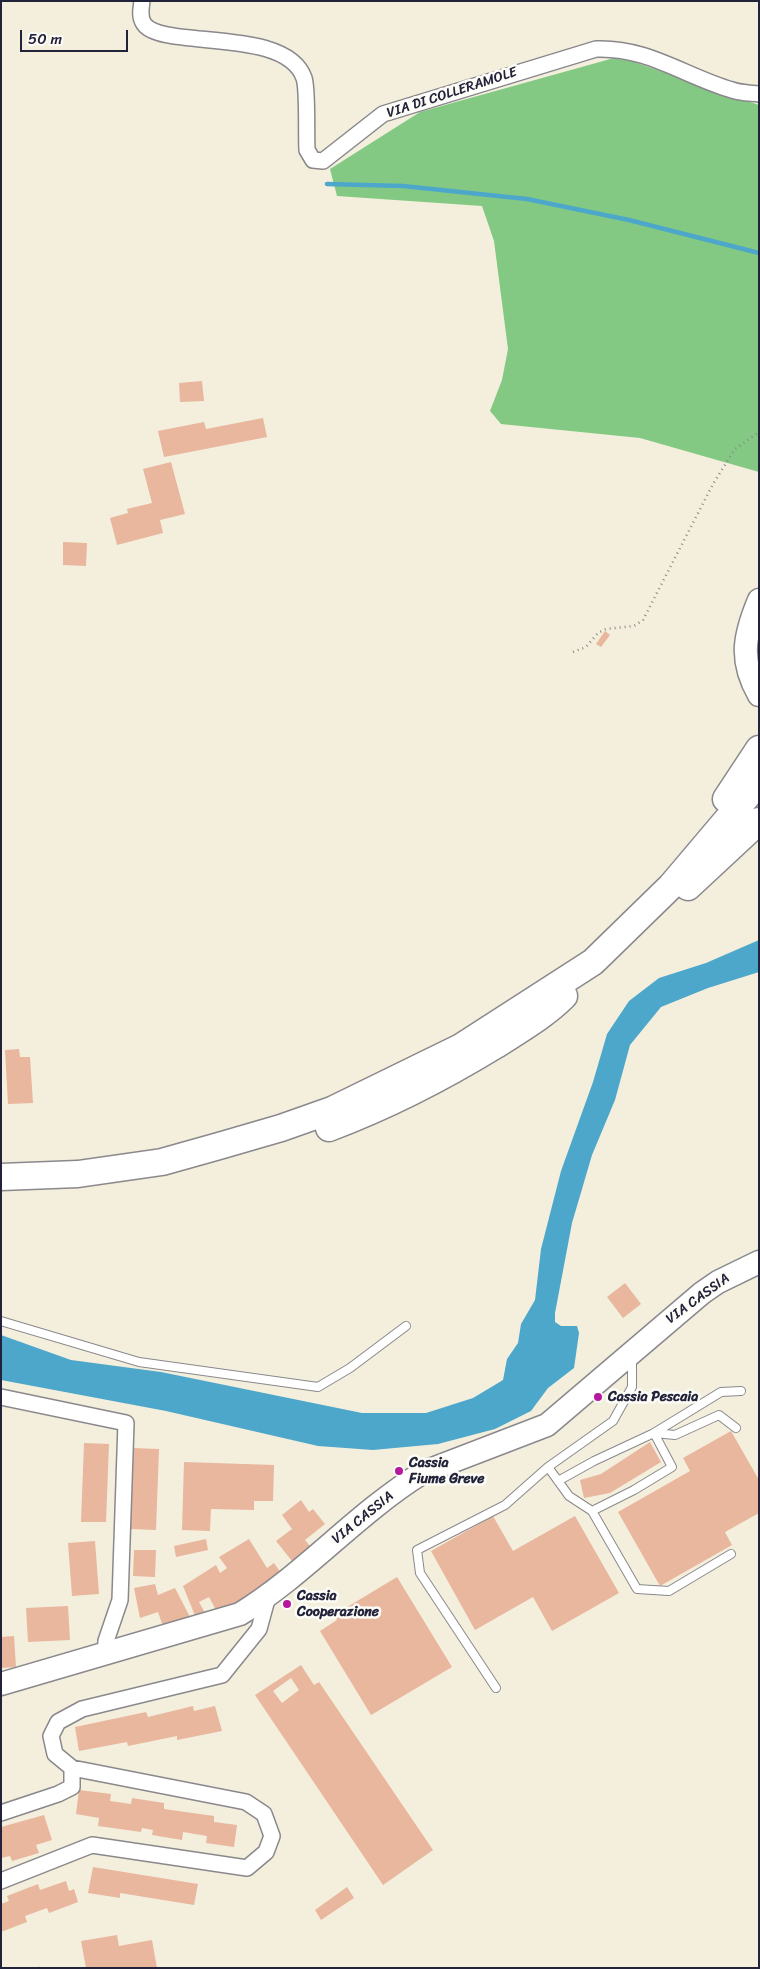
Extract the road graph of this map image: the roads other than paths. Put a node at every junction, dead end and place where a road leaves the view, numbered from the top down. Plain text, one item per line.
1 (142, 1) edge
2 (759, 94) edge
3 (759, 600) edge
4 (759, 695) edge
5 (759, 749) edge
6 (759, 782) edge
7 (759, 821) edge
8 (628, 930) junction
9 (594, 962) junction
10 (1, 1177) edge
11 (1, 1194) edge
12 (759, 1262) edge
13 (1, 1321) edge
14 (406, 1326) dead end
15 (632, 1352) junction
16 (741, 1390) dead end
17 (1, 1397) edge
18 (736, 1428) dead end
19 (654, 1433) junction
20 (548, 1467) junction
21 (558, 1481) junction
22 (592, 1511) junction
23 (731, 1554) dead end
24 (268, 1596) junction
25 (105, 1654) junction
26 (1, 1684) edge
27 (496, 1688) dead end
28 (72, 1768) junction
29 (1, 1813) edge
30 (1, 1881) edge

1 - 2 street, VIA DI COLLERAMOLE
3 - 4 main road
5 - 8 highway
6 - 8 highway
7 - 8 highway
8 - 9 highway
9 - 10 highway
9 - 11 highway
12 - 15 main road, VIA CASSIA
13 - 14 lane
15 - 20 lane
15 - 24 main road, VIA CASSIA
16 - 19 lane
17 - 25 street
18 - 19 lane
19 - 21 lane
19 - 22 lane
20 - 21 lane
20 - 27 lane
21 - 22 lane
22 - 23 lane
24 - 25 main road, VIA CASSIA
24 - 28 street
25 - 26 main road, VIA CASSIA
28 - 29 street
28 - 30 street

